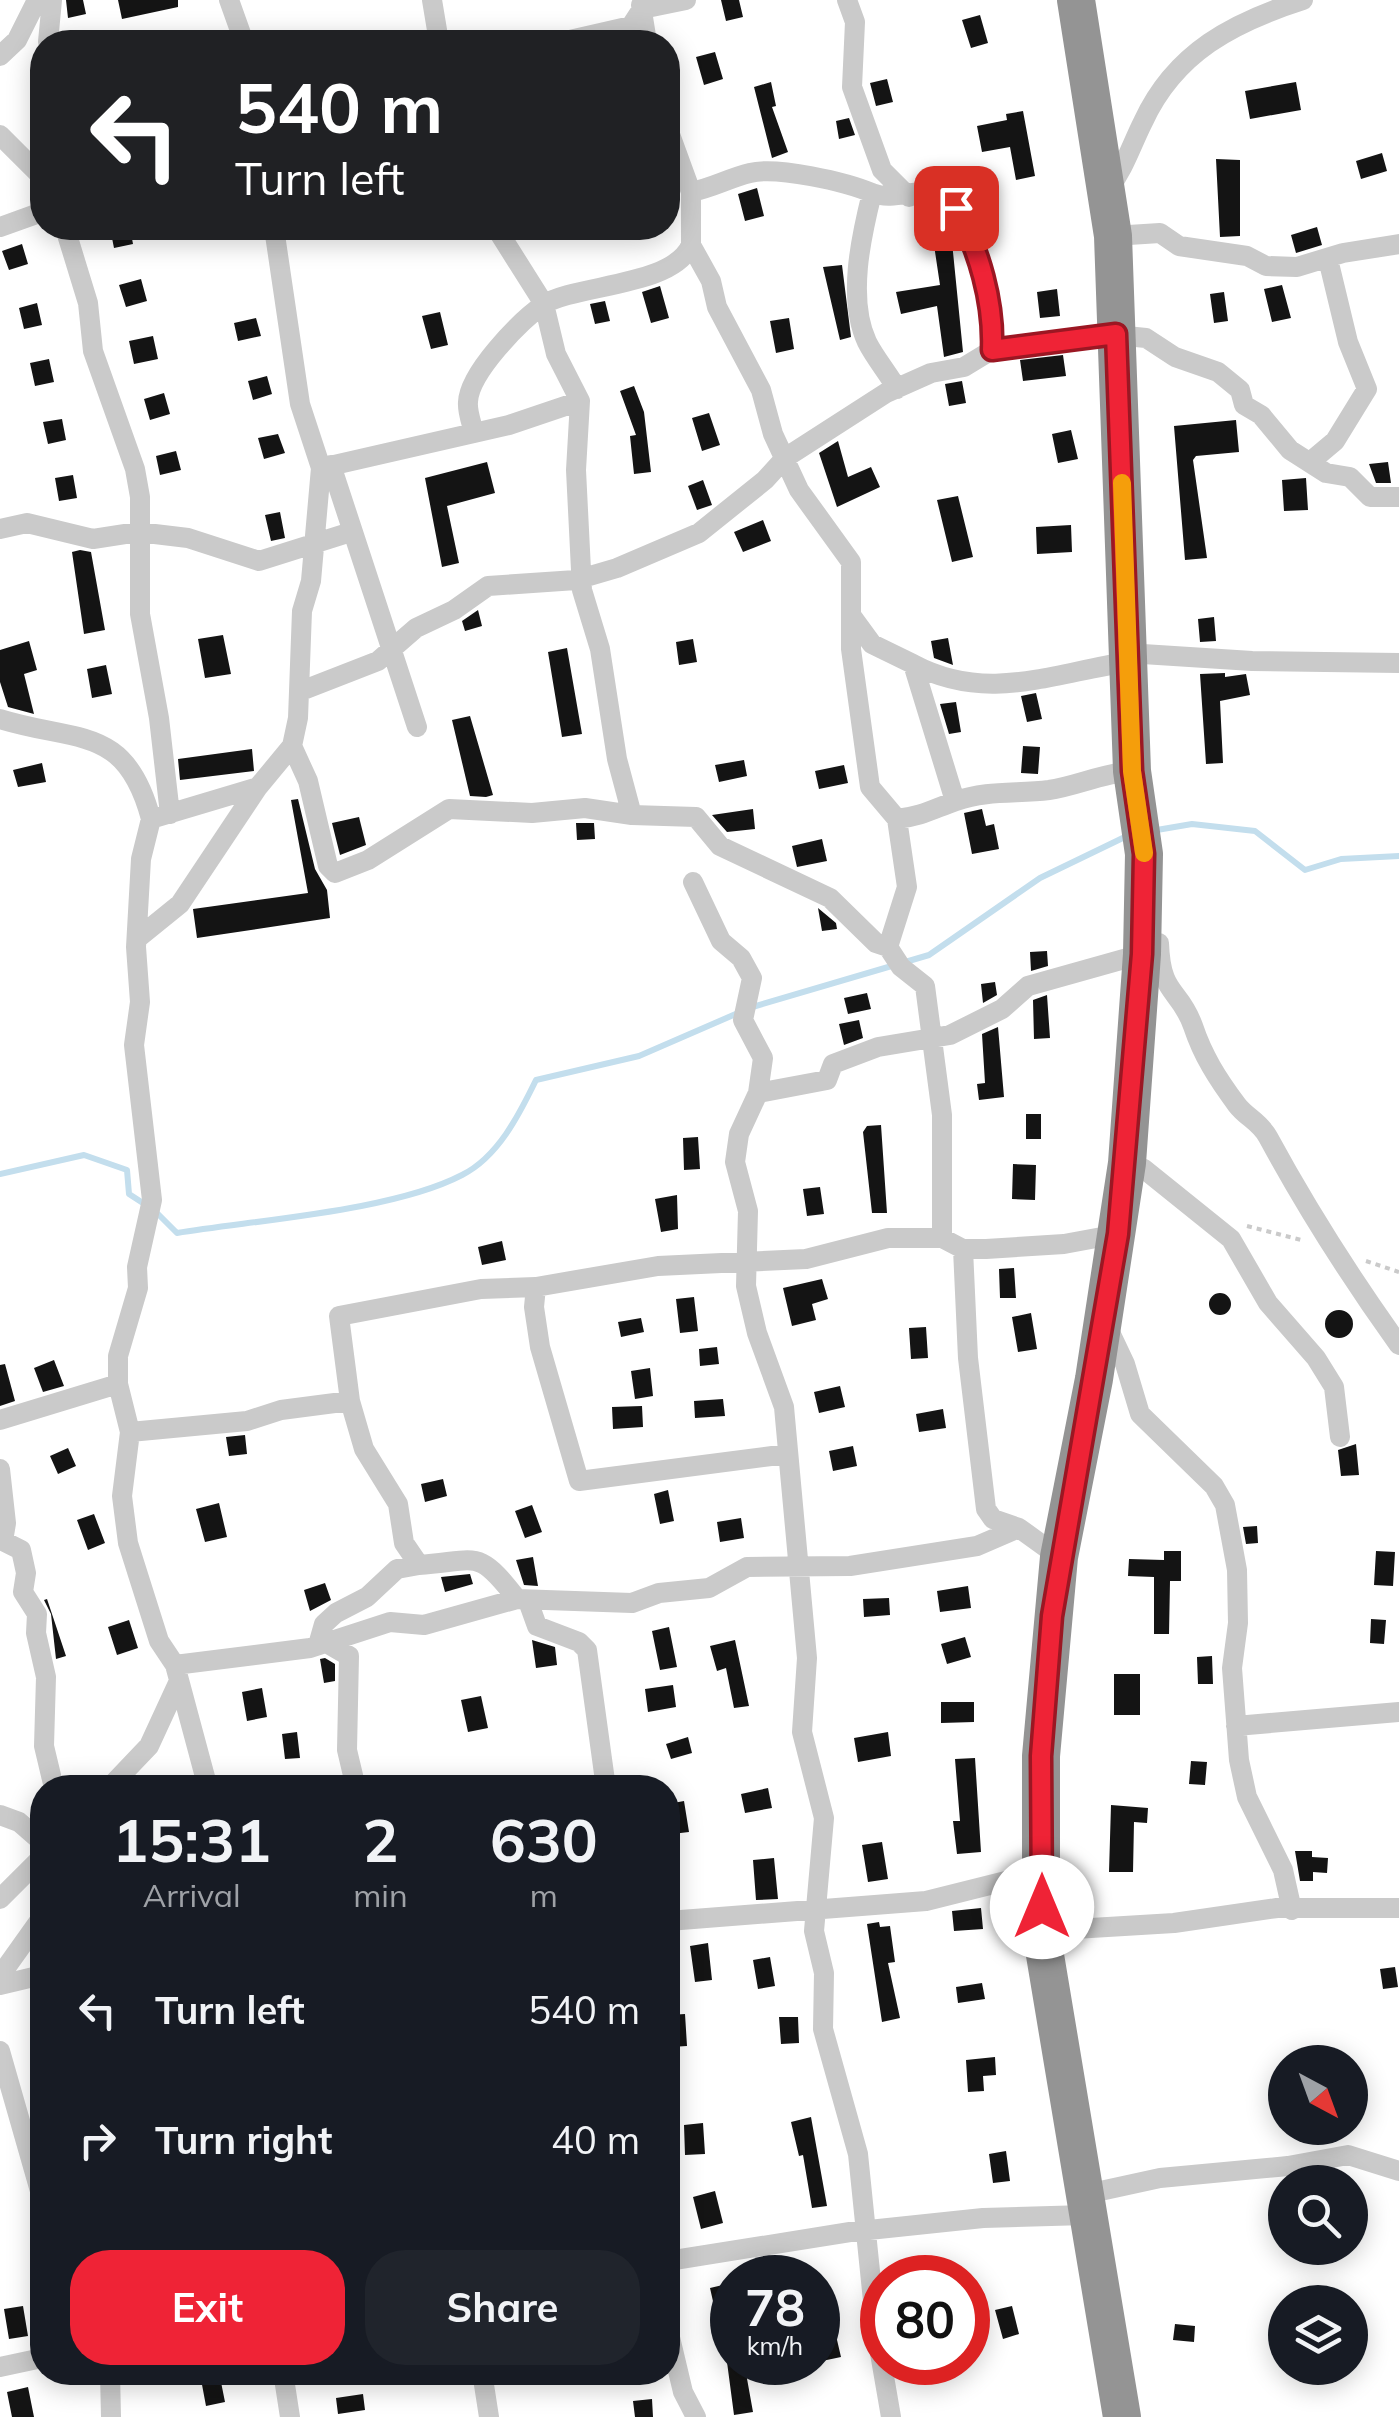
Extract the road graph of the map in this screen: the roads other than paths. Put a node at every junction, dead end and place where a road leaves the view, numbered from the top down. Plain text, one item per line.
1 (37, 0) edge
2 (52, 0) edge
3 (230, 0) edge
4 (432, 0) edge
5 (686, 0) edge
6 (847, 0) edge
7 (1076, 0) edge
8 (1303, 0) edge
9 (641, 4) edge
10 (49, 30) edge
11 (240, 30) edge
12 (437, 30) edge
13 (612, 30) edge
14 (645, 30) edge
15 (0, 56) edge
16 (0, 134) edge
17 (680, 162) edge
18 (30, 164) edge
19 (691, 192) junction
20 (872, 193) junction
21 (1104, 195) junction
22 (908, 197) junction
23 (30, 216) edge
24 (0, 227) edge
25 (1113, 236) junction
26 (69, 240) edge
27 (276, 240) edge
28 (504, 240) edge
29 (691, 244) junction
30 (1399, 244) edge
31 (1328, 258) junction
32 (544, 304) junction
33 (1116, 334) junction
34 (992, 350) junction
35 (897, 389) junction
36 (580, 400) junction
37 (474, 433) junction
38 (784, 458) junction
39 (1310, 462) junction
40 (326, 466) junction
41 (1394, 500) edge
42 (0, 529) edge
43 (138, 532) junction
44 (351, 532) junction
45 (313, 543) junction
46 (583, 577) junction
47 (853, 618) junction
48 (390, 653) junction
49 (1127, 657) junction
50 (1399, 663) edge
51 (913, 664) junction
52 (301, 691) junction
53 (0, 719) edge
54 (417, 727) dead end
55 (292, 746) junction
56 (258, 787) junction
57 (1135, 789) junction
58 (955, 801) junction
59 (632, 815) junction
60 (161, 816) junction
61 (897, 819) junction
62 (693, 882) dead end
63 (1142, 936) junction
64 (138, 938) junction
65 (888, 947) junction
66 (932, 1038) junction
67 (758, 1093) junction
68 (1127, 1163) junction
69 (1118, 1234) junction
70 (942, 1238) junction
71 (963, 1249) junction
72 (745, 1262) junction
73 (536, 1287) junction
74 (1104, 1319) junction
75 (1399, 1345) edge
76 (118, 1384) junction
77 (350, 1401) junction
78 (0, 1420) edge
79 (130, 1432) junction
80 (1340, 1437) dead end
81 (787, 1454) junction
82 (0, 1469) edge
83 (1019, 1528) junction
84 (1059, 1557) junction
85 (419, 1566) junction
86 (799, 1567) junction
87 (522, 1600) junction
88 (322, 1643) junction
89 (177, 1673) junction
90 (1399, 1712) edge
91 (1236, 1726) junction
92 (51, 1775) edge
93 (122, 1775) edge
94 (204, 1775) edge
95 (353, 1775) edge
96 (604, 1775) edge
97 (0, 1815) edge
98 (30, 1832) edge
99 (30, 1869) edge
100 (1042, 1882) junction
101 (0, 1899) edge
102 (1399, 1908) edge
103 (816, 1909) junction
104 (1292, 1910) junction
105 (680, 1920) edge
106 (1041, 1932) junction
107 (30, 1934) edge
108 (0, 1976) edge
109 (30, 1978) edge
110 (0, 1985) edge
111 (0, 2051) edge
112 (30, 2156) edge
113 (1399, 2171) edge
114 (1084, 2205) junction
115 (864, 2232) junction
116 (680, 2260) edge
117 (30, 2361) edge
118 (0, 2367) edge
119 (680, 2383) edge
120 (110, 2385) edge
121 (285, 2385) edge
122 (484, 2385) edge
123 (110, 2417) edge
124 (290, 2417) edge
125 (489, 2417) edge
126 (696, 2417) edge
127 (891, 2417) edge
128 (1122, 2417) edge

1 - 15 street
2 - 10 street
3 - 11 street
4 - 12 street
5 - 9 street
6 - 22 street
7 - 21 highway
8 - 21 street
9 - 13 street
9 - 14 street
16 - 18 street
17 - 19 street
19 - 20 street
19 - 29 street
20 - 22 street
20 - 35 street
21 - 25 highway
22 - 34 street
23 - 24 street
25 - 31 street
25 - 33 highway
26 - 43 street
27 - 40 street
28 - 32 street
29 - 32 street
29 - 38 street
30 - 31 street
31 - 39 street
32 - 36 street
32 - 37 street
33 - 34 street
33 - 39 street
33 - 49 highway
34 - 35 street
35 - 38 street
36 - 37 street
36 - 46 street
37 - 40 street
38 - 46 street
38 - 47 street
39 - 41 street
40 - 44 street
40 - 45 street
42 - 43 street
43 - 45 street
43 - 60 street
44 - 45 street
44 - 48 street
45 - 52 street
46 - 48 street
46 - 59 street
47 - 51 street
47 - 61 street
48 - 52 street
48 - 54 street
49 - 50 street
49 - 51 street
49 - 57 highway
51 - 58 street
52 - 55 street
53 - 60 street
55 - 56 street
55 - 59 street
56 - 60 street
56 - 64 street
57 - 58 street
57 - 63 highway
58 - 61 street
59 - 65 street
60 - 64 street
61 - 65 street
62 - 67 street
63 - 66 street
63 - 68 highway
63 - 75 street
64 - 76 street
65 - 66 street
66 - 67 street
66 - 70 street
67 - 72 street
68 - 69 highway
68 - 80 street
69 - 71 street
69 - 74 highway
70 - 71 street
70 - 72 street
71 - 83 street
72 - 73 street
72 - 81 street
73 - 77 street
73 - 81 street
74 - 84 highway
74 - 91 street
76 - 78 street
76 - 79 street
77 - 79 street
77 - 85 street
79 - 89 street
81 - 86 street
82 - 92 street
83 - 84 street
83 - 86 street
84 - 100 highway
85 - 87 street
85 - 88 street
86 - 87 street
86 - 103 street
87 - 88 street
87 - 96 street
88 - 89 street
88 - 95 street
89 - 93 street
89 - 94 street
90 - 91 street
91 - 104 street
97 - 98 street
99 - 101 street
100 - 103 street
100 - 106 highway
102 - 104 street
103 - 105 street
103 - 115 street
104 - 106 street
106 - 114 highway
107 - 108 street
109 - 110 street
111 - 112 street
113 - 114 street
114 - 115 street
114 - 128 highway
115 - 116 street
115 - 127 street
117 - 118 street
119 - 126 street
120 - 123 street
121 - 124 street
122 - 125 street

